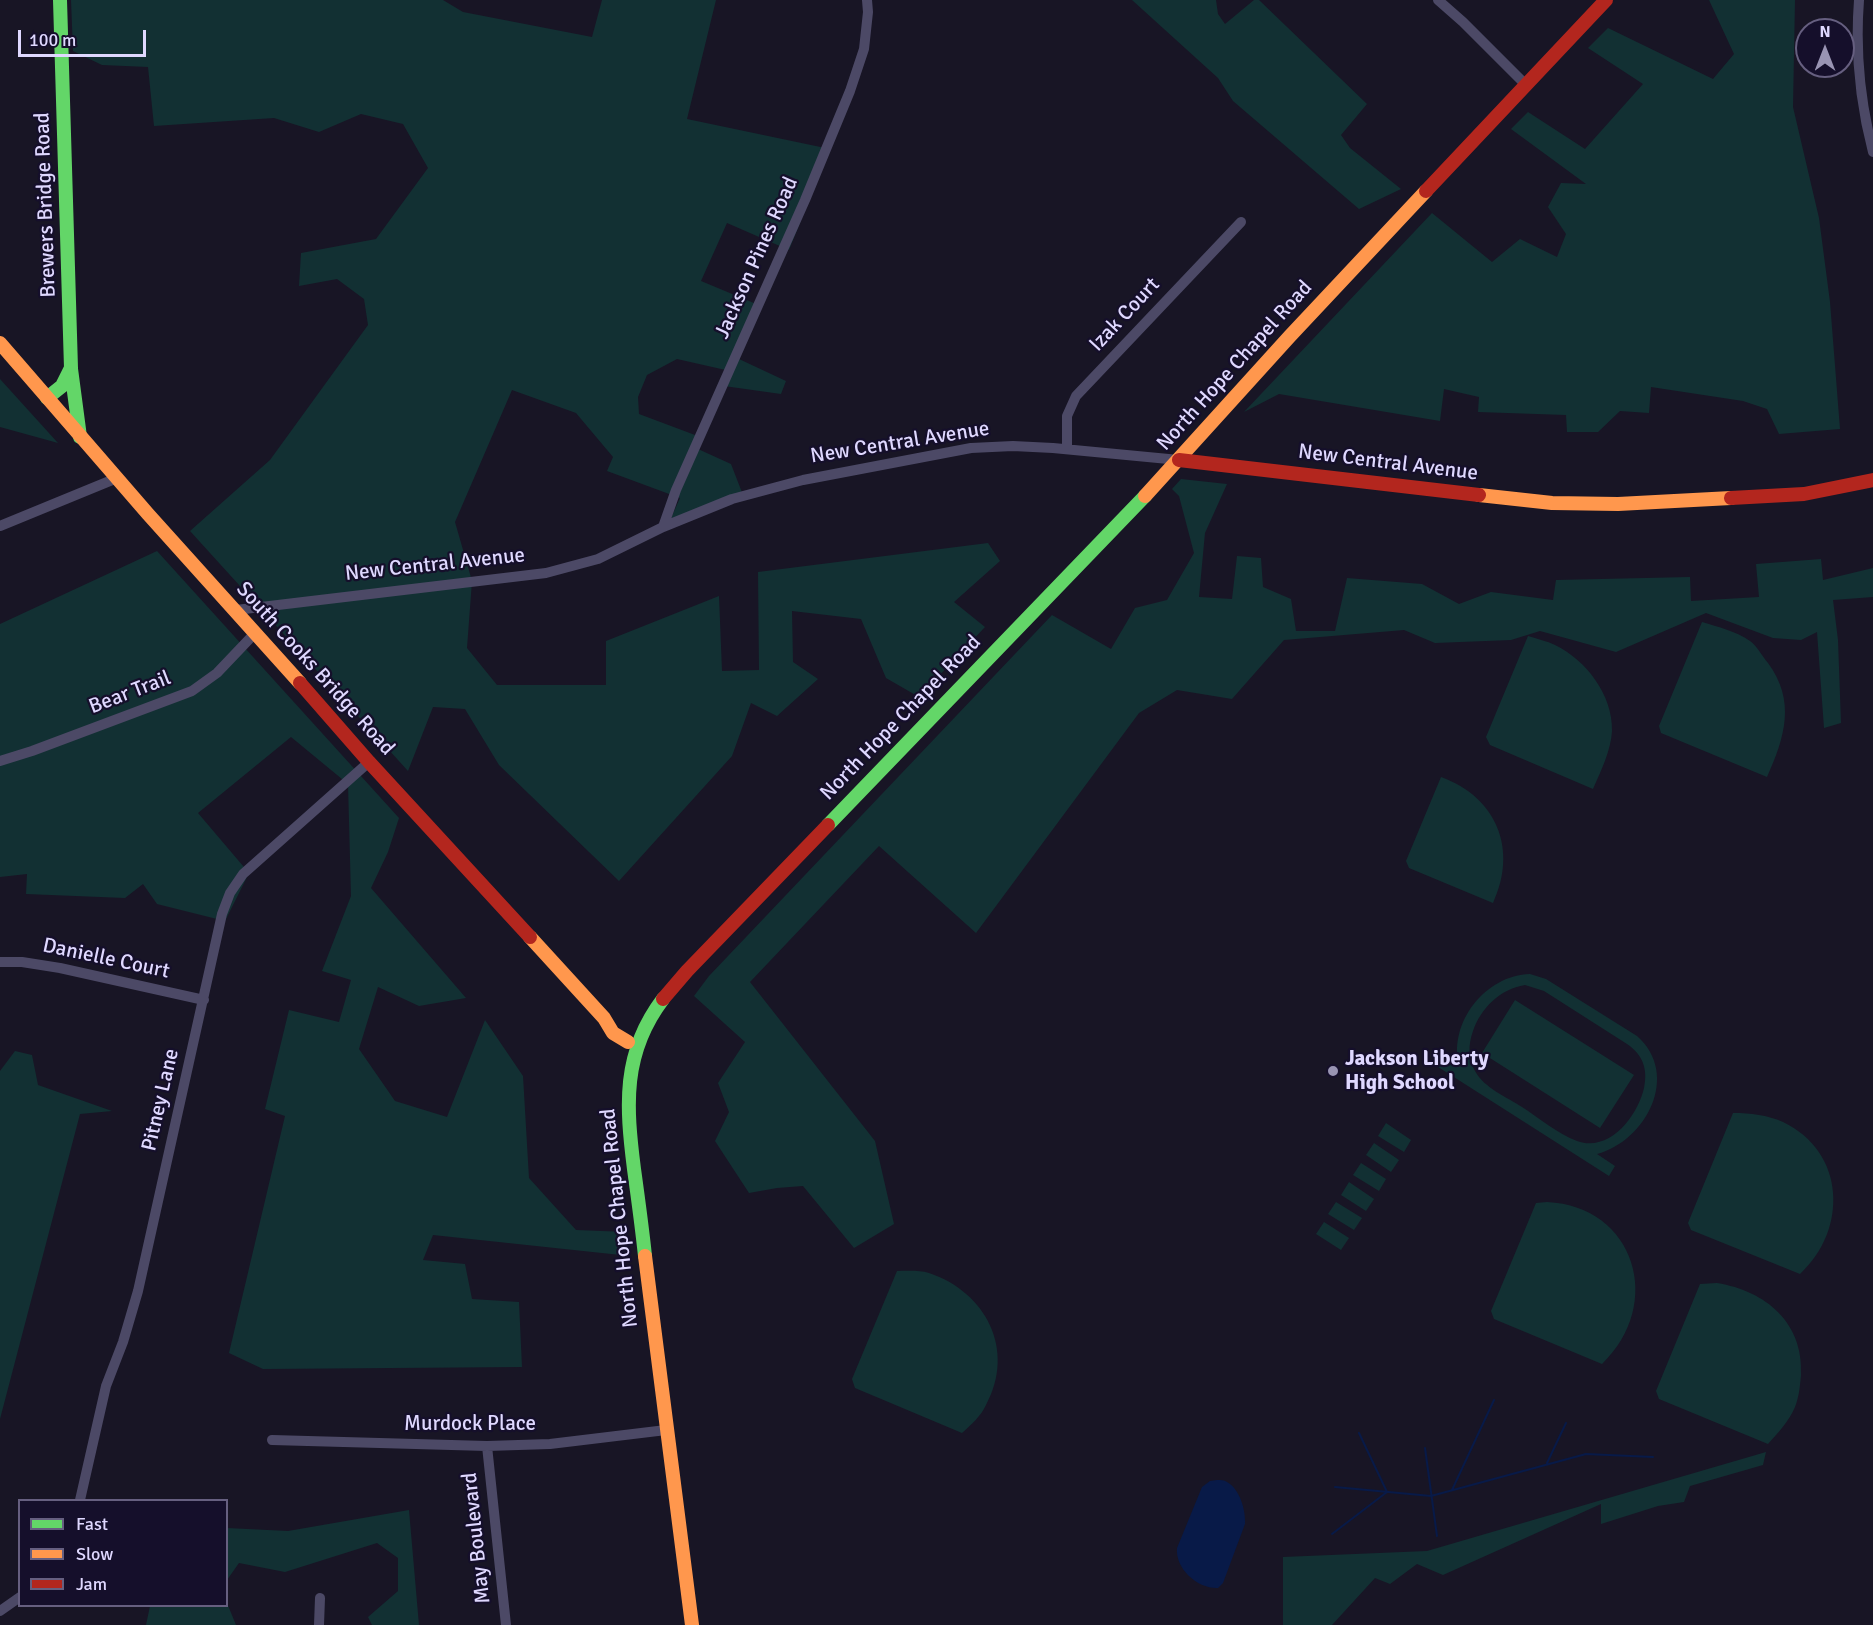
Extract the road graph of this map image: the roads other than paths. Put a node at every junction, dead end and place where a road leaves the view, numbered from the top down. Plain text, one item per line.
1 (60, 0) edge
2 (867, 0) edge
3 (1438, 0) edge
4 (1606, 0) edge
5 (1858, 0) edge
6 (1526, 85) junction
7 (1873, 152) edge
8 (1241, 222) dead end
9 (0, 343) edge
10 (71, 368) junction
11 (46, 398) junction
12 (80, 437) junction
13 (1067, 449) junction
14 (1179, 460) junction
15 (117, 478) junction
16 (1873, 480) edge
17 (0, 526) edge
18 (663, 527) junction
19 (236, 610) junction
20 (256, 632) junction
21 (0, 761) edge
22 (369, 762) junction
23 (0, 962) edge
24 (204, 1000) junction
25 (631, 1046) junction
26 (666, 1430) junction
27 (272, 1440) dead end
28 (487, 1446) junction
29 (80, 1499) edge
30 (18, 1598) edge
31 (320, 1598) dead end
32 (0, 1611) edge
33 (320, 1625) edge
34 (506, 1625) edge
35 (692, 1625) edge

1 - 10 street, Brewers Bridge Road
2 - 18 street, Jackson Pines Road
3 - 6 street
4 - 6 street, North Hope Chapel Road
5 - 7 street
6 - 14 street, North Hope Chapel Road
8 - 13 street, Izak Court
9 - 11 street, South Cooks Bridge Road
10 - 11 street
10 - 12 street, Brewers Bridge Road
11 - 12 street, South Cooks Bridge Road
12 - 15 street, South Cooks Bridge Road
13 - 14 street, New Central Avenue
13 - 18 street, New Central Avenue
14 - 16 street, New Central Avenue
14 - 25 street, North Hope Chapel Road
15 - 17 street
15 - 19 street, South Cooks Bridge Road
18 - 19 street, New Central Avenue
19 - 20 street, South Cooks Bridge Road
20 - 21 street, Bear Trail
20 - 22 street, South Cooks Bridge Road
22 - 24 street, Pitney Lane
22 - 25 street, South Cooks Bridge Road
23 - 24 street, Danielle Court
24 - 29 street, Pitney Lane
25 - 26 street, North Hope Chapel Road
26 - 28 street, Murdock Place
26 - 35 street, North Hope Chapel Road
27 - 28 street, Murdock Place
28 - 34 street, May Boulevard
30 - 32 street
31 - 33 street

